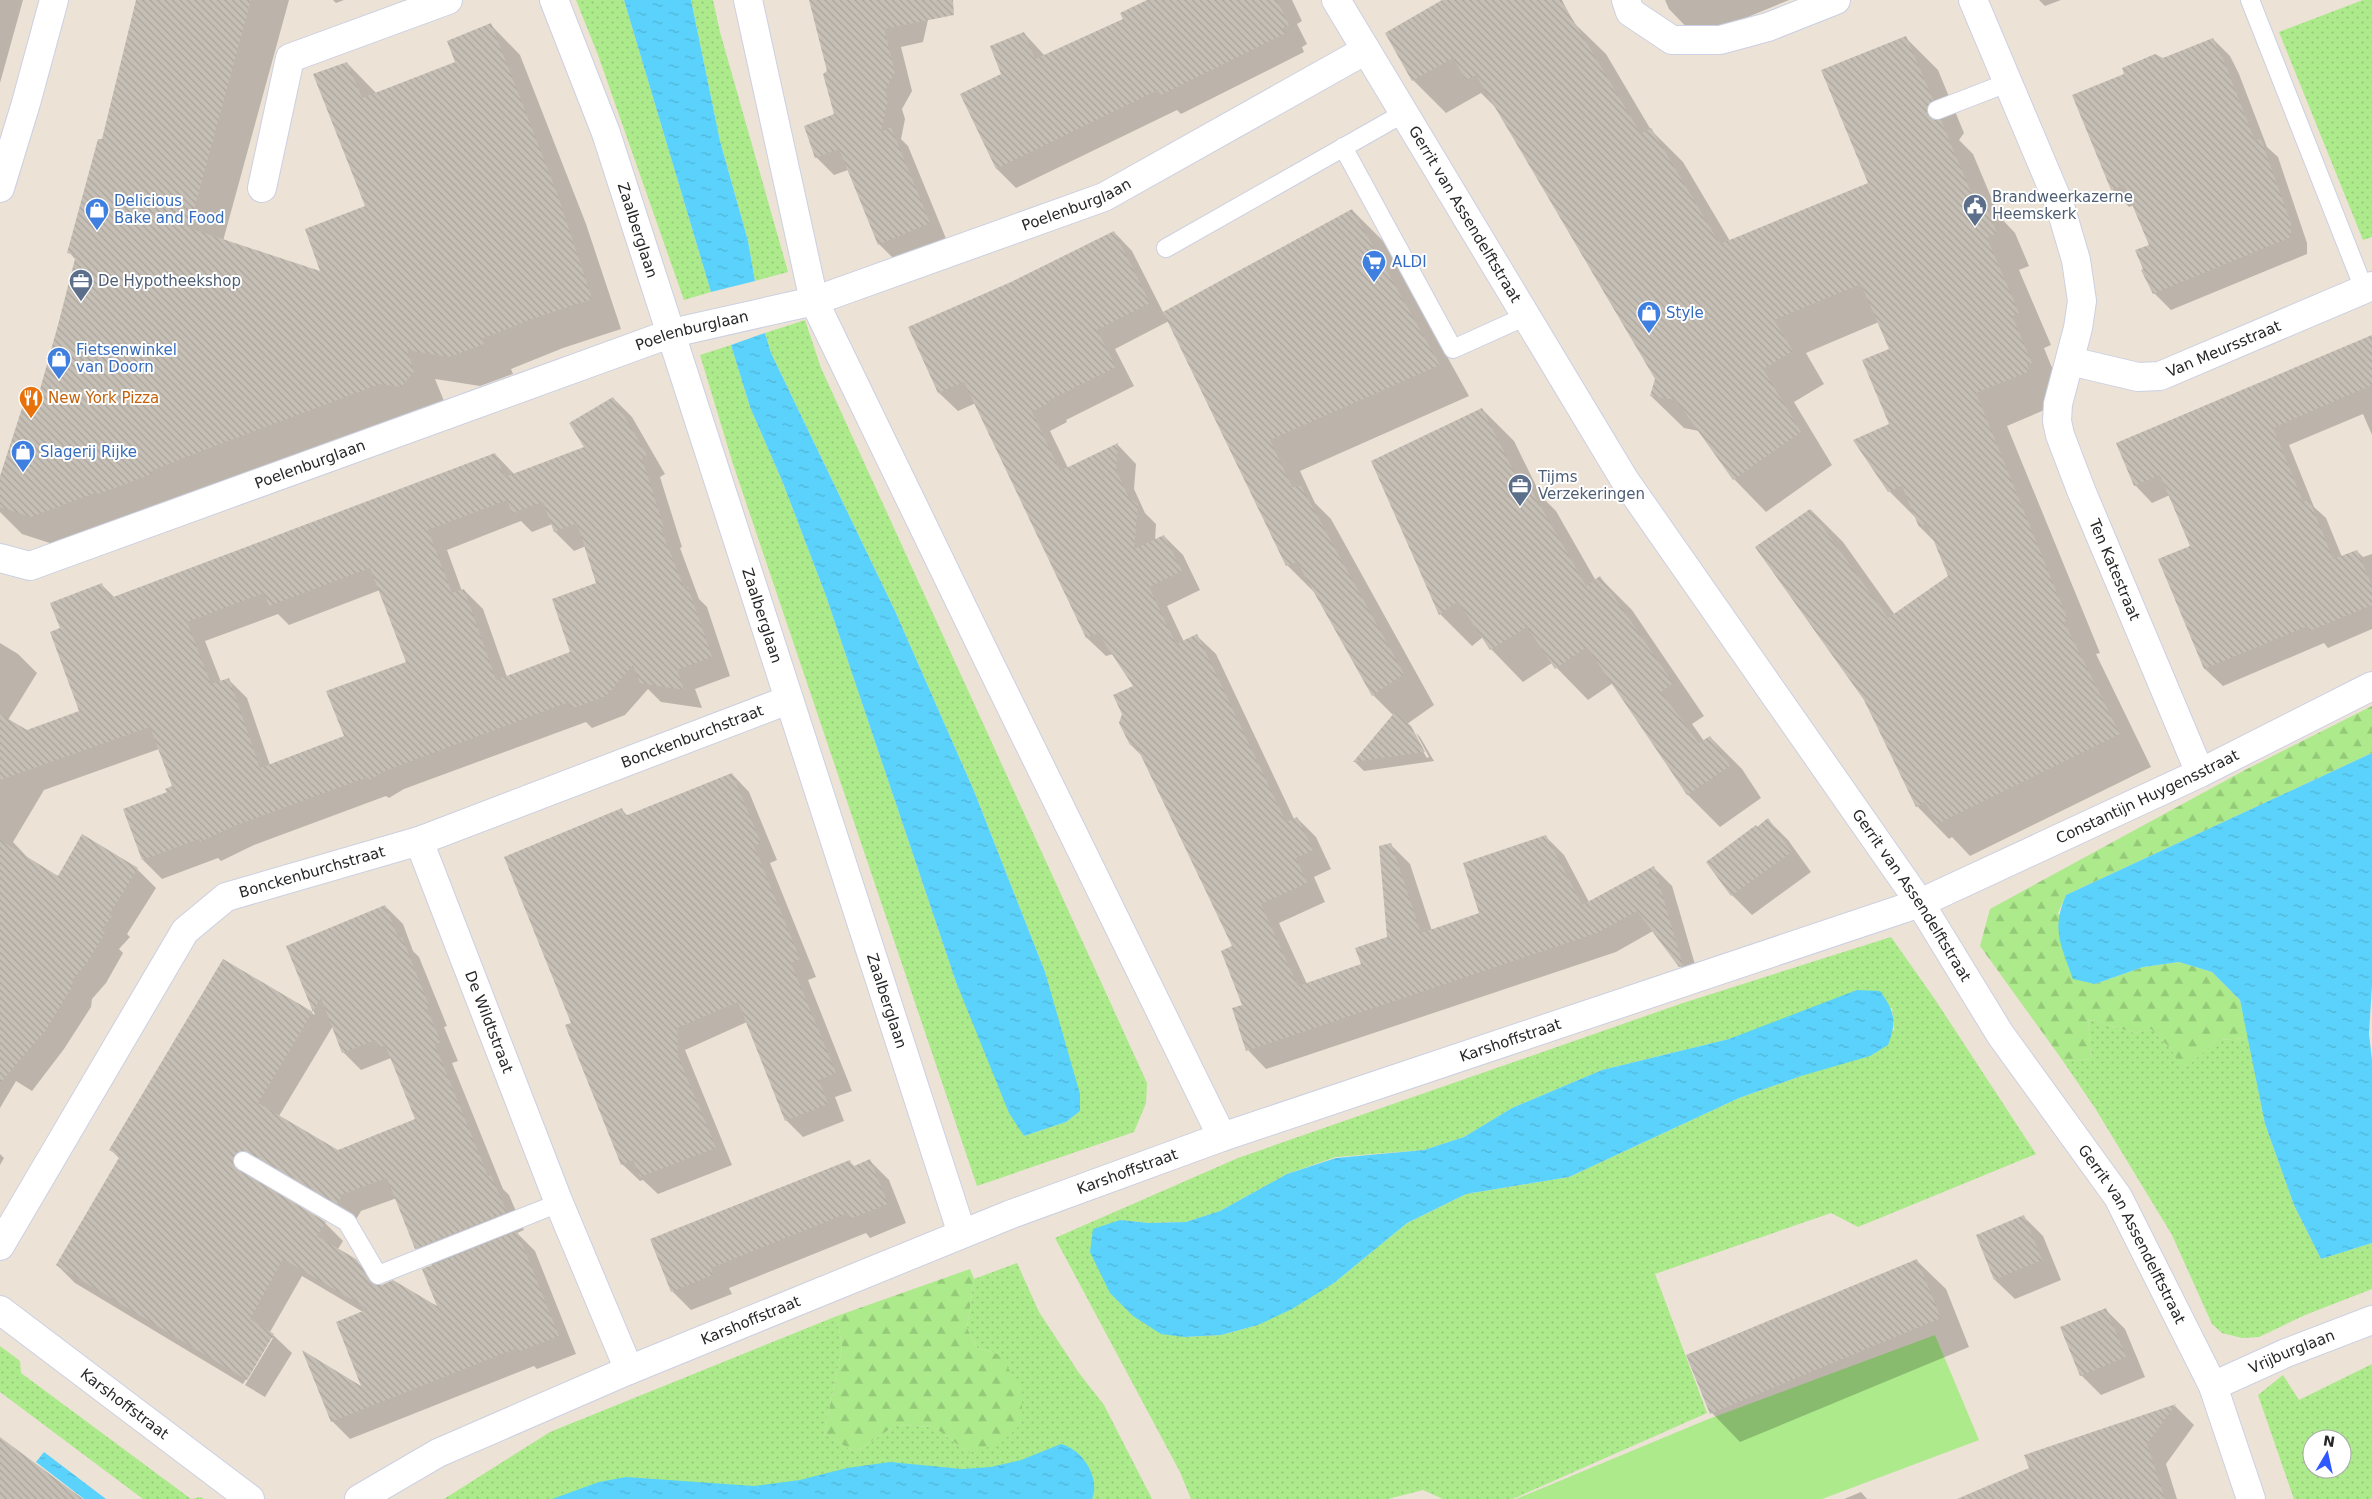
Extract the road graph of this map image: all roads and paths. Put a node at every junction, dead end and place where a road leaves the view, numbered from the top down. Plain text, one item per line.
1 (54, 0) edge
2 (448, 0) edge
3 (554, 0) edge
4 (748, 0) edge
5 (1336, 0) edge
6 (1626, 0) edge
7 (1836, 0) edge
8 (1973, 0) edge
9 (2250, 0) edge
10 (1366, 50) junction
11 (2007, 82) junction
12 (1937, 110) dead end
13 (1404, 112) junction
14 (1343, 148) junction
15 (0, 188) edge
16 (262, 188) dead end
17 (1166, 248) dead end
18 (2368, 287) edge
19 (814, 301) junction
20 (1526, 316) junction
21 (672, 333) junction
22 (2070, 361) junction
23 (0, 558) edge
24 (2372, 686) edge
25 (788, 700) junction
26 (2200, 773) junction
27 (419, 841) junction
28 (1920, 903) junction
29 (1222, 1137) junction
30 (243, 1161) dead end
31 (559, 1202) junction
32 (962, 1234) junction
33 (0, 1246) edge
34 (0, 1310) edge
35 (2372, 1320) edge
36 (629, 1370) junction
37 (2213, 1386) junction
38 (250, 1499) edge
39 (359, 1499) edge
40 (2251, 1499) edge

1 - 15 street
2 - 16 street
3 - 21 street, Zaalberglaan
4 - 19 street
5 - 10 street, Gerrit van Assendelftstraat
6 - 7 street
8 - 11 street, Ten Katestraat
9 - 18 lane
10 - 13 street, Gerrit van Assendelftstraat
10 - 19 street, Poelenburglaan
11 - 12 lane
11 - 22 street, Ten Katestraat
13 - 14 lane, Gerrit van Assendelftstraat
13 - 20 street, Gerrit van Assendelftstraat
14 - 17 lane, Gerrit van Assendelftstraat
14 - 20 lane, Gerrit van Assendelftstraat
18 - 22 street, Van Meursstraat
19 - 21 street, Poelenburglaan
19 - 29 street
20 - 28 street, Gerrit van Assendelftstraat
21 - 23 street, Poelenburglaan
21 - 25 street, Zaalberglaan
22 - 26 street, Ten Katestraat
24 - 26 street, Constantijn Huygensstraat
25 - 27 street, Bonckenburchstraat
25 - 32 street, Zaalberglaan
26 - 28 street, Constantijn Huygensstraat
27 - 31 street, De Wildtstraat
27 - 33 street, Bonckenburchstraat
28 - 29 street, Karshoffstraat
28 - 37 street, Gerrit van Assendelftstraat
29 - 32 street, Karshoffstraat
30 - 31 lane
31 - 36 street, De Wildtstraat
32 - 36 street, Karshoffstraat
34 - 38 street, Karshoffstraat
35 - 37 street, Vrijburglaan
36 - 39 street, Karshoffstraat
37 - 40 street, Gerrit van Assendelftstraat

